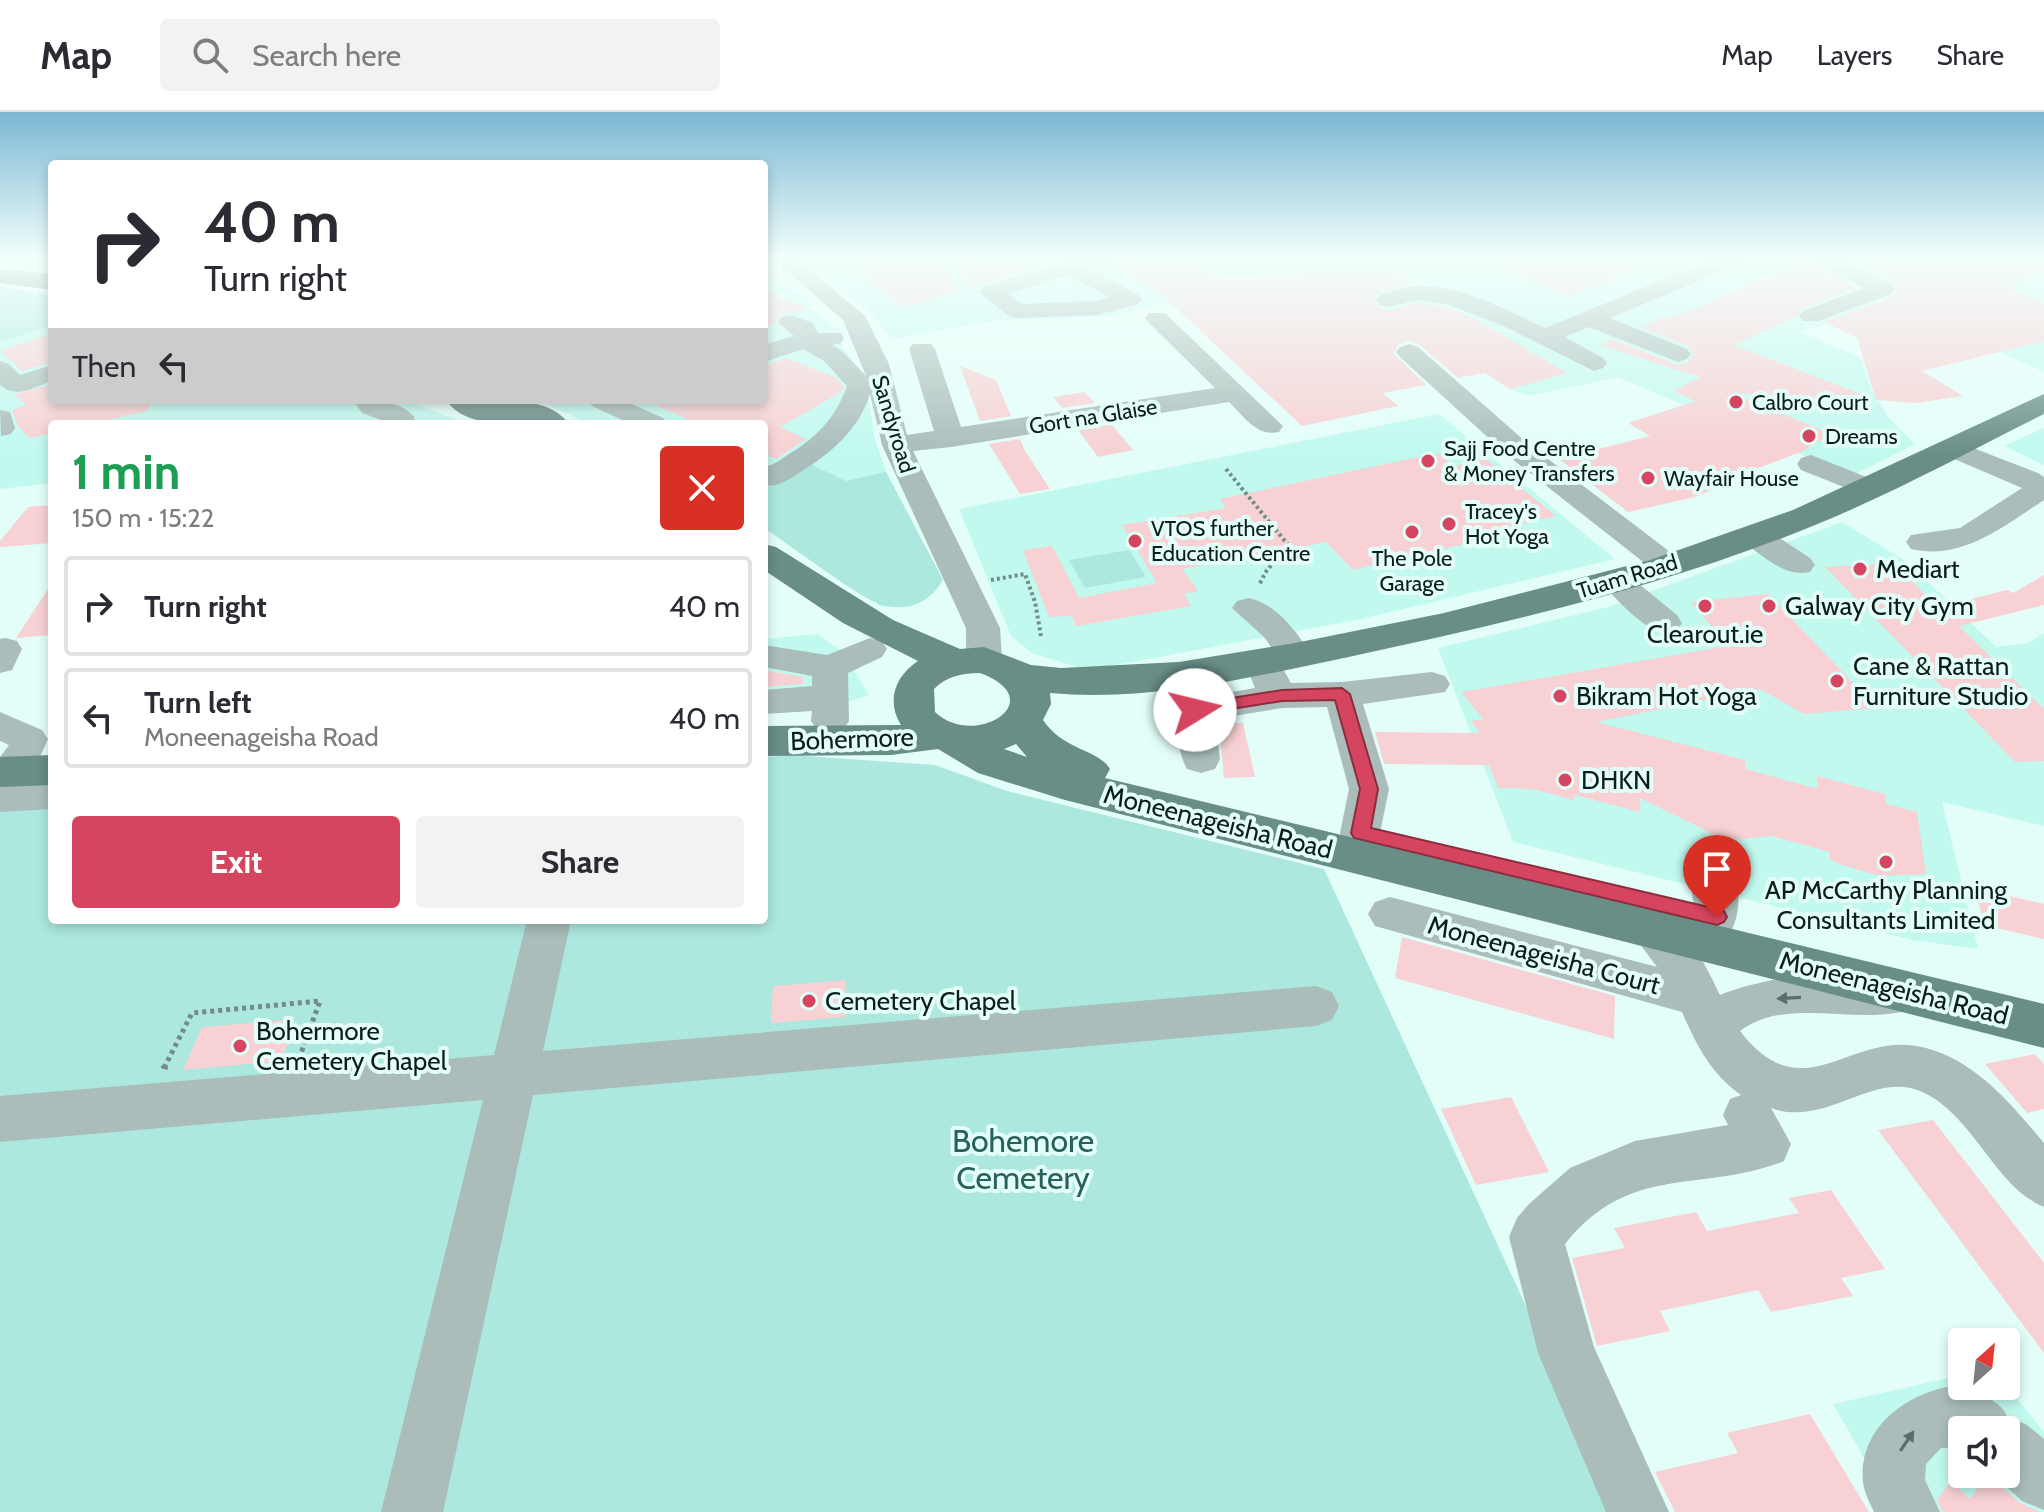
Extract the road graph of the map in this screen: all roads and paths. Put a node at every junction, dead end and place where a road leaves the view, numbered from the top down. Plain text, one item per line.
1 (857, 323) edge
2 (1163, 323) edge
3 (1514, 323) edge
4 (1579, 323) edge
5 (1601, 323) edge
6 (799, 332) junction
7 (864, 335) junction
8 (1547, 336) junction
9 (768, 349) edge
10 (922, 349) dead end
11 (1409, 352) dead end
12 (1678, 354) dead end
13 (1594, 363) dead end
14 (48, 374) edge
15 (5, 381) edge
16 (1235, 393) junction
17 (2044, 403) edge
18 (376, 404) edge
19 (469, 404) edge
20 (513, 404) edge
21 (610, 404) edge
22 (399, 420) edge
23 (503, 420) edge
24 (546, 420) edge
25 (644, 420) edge
26 (1269, 426) dead end
27 (951, 439) junction
28 (896, 445) junction
29 (1955, 449) junction
30 (1811, 464) dead end
31 (1226, 469) dead end
32 (768, 477) edge
33 (1869, 488) junction
34 (1755, 536) junction
35 (1922, 542) dead end
36 (768, 557) edge
37 (1667, 565) junction
38 (1799, 565) dead end
39 (1616, 581) junction
40 (768, 582) edge
41 (962, 585) junction
42 (1249, 608) joint
43 (1665, 623) dead end
44 (1041, 636) dead end
45 (870, 649) junction
46 (768, 658) edge
47 (1278, 658) junction
48 (970, 661) junction
49 (1432, 684) dead end
50 (1342, 694) junction
51 (830, 695) junction
52 (1282, 696) junction
53 (912, 697) junction
54 (768, 702) edge
55 (1025, 704) junction
56 (0, 725) edge
57 (768, 730) edge
58 (948, 738) junction
59 (768, 741) edge
60 (1201, 759) dead end
61 (48, 771) edge
62 (3, 780) edge
63 (48, 794) edge
64 (1360, 833) junction
65 (1713, 860) dead end
66 (1390, 914) dead end
67 (1717, 917) junction
68 (548, 924) edge
69 (1650, 928) junction
70 (1923, 994) junction
71 (2044, 999) edge
72 (1316, 1006) dead end
73 (1704, 1012) junction
74 (2044, 1026) edge
75 (307, 1038) junction
76 (289, 1039) dead end
77 (513, 1073) junction
78 (287, 1093) junction
79 (147, 1106) junction
80 (1748, 1115) dead end
81 (0, 1119) edge
82 (2044, 1182) edge
83 (1948, 1417) edge
84 (2020, 1458) edge
85 (2044, 1479) edge
86 (412, 1512) edge
87 (1638, 1512) edge
88 (1909, 1512) edge

1 - 7 street, Sandyroad
2 - 16 street
3 - 8 street
4 - 8 street
5 - 12 street
6 - 7 street
6 - 9 street
6 - 32 street
7 - 28 street, Sandyroad
8 - 13 street
10 - 27 street
11 - 37 street
14 - 15 street
16 - 26 street
16 - 27 street, Gort na Glaise
17 - 29 main road, Tuam Road
18 - 22 street
19 - 23 main road
20 - 24 main road
21 - 25 street
27 - 28 street, Gort na Glaise
28 - 41 street, Sandyroad
29 - 33 main road, Tuam Road
29 - 35 street
30 - 33 street
31 - 42 path
33 - 34 main road, Tuam Road
34 - 37 main road, Tuam Road
34 - 38 street
36 - 48 main road
37 - 39 main road, Tuam Road
39 - 43 street
39 - 47 main road, Tuam Road
40 - 45 main road
41 - 44 path
41 - 48 street, Sandyroad
42 - 47 street
45 - 51 street
45 - 53 main road
46 - 51 street
47 - 52 street
47 - 55 main road, Tuam Road
48 - 53 main road
48 - 55 main road
49 - 50 street
50 - 52 street
50 - 64 street
51 - 53 main road, Bohermore
51 - 54 street
51 - 57 main road, Bohermore
52 - 60 street
53 - 58 main road
55 - 58 main road
55 - 64 main road, Moneenageisha Road
56 - 62 street
58 - 59 main road, Bohermore
58 - 69 main road, Moneenageisha Road
61 - 62 main road
62 - 63 street
64 - 67 main road, Moneenageisha Road
65 - 67 street
66 - 73 street, Moneenageisha Court
67 - 71 main road, Moneenageisha Road
68 - 77 street
69 - 70 main road, Moneenageisha Road
69 - 73 street, Moneenageisha Court
70 -> 73 street
70 - 74 main road, Moneenageisha Road
72 - 77 street
73 - 82 street, Moneenageisha Court
75 - 76 path
75 - 78 path
75 - 79 path
77 - 78 street
77 - 86 street
78 - 79 street
79 - 81 street
80 - 87 street
88 -> 83 street
84 - 85 street

